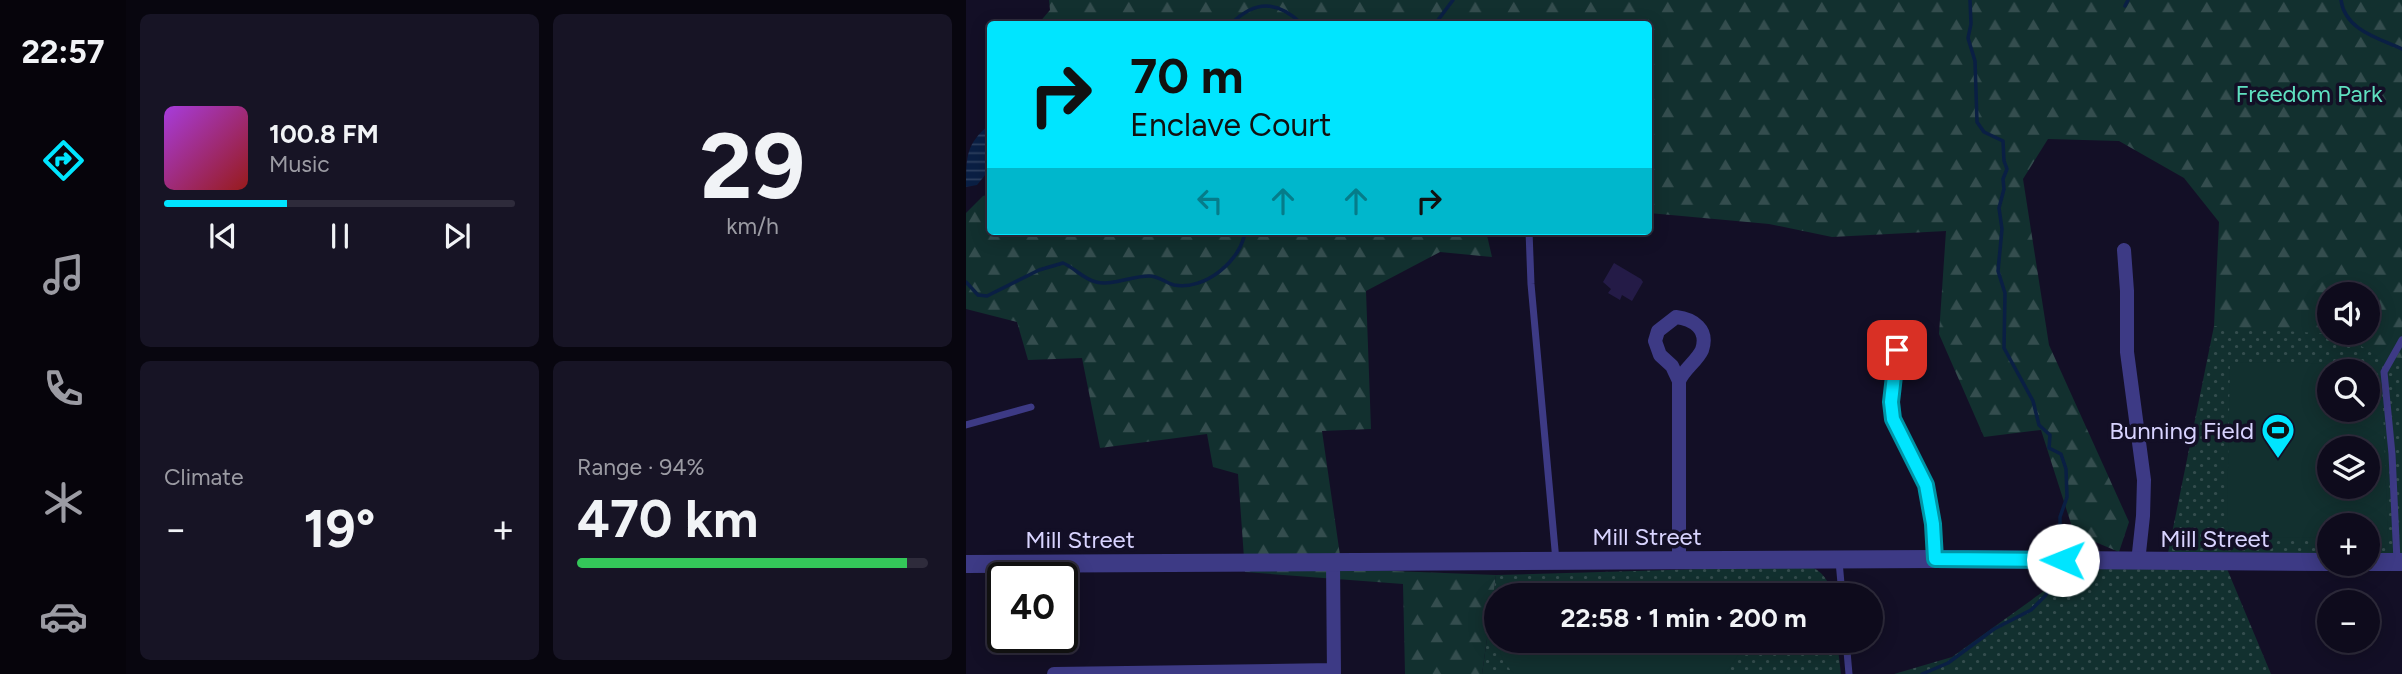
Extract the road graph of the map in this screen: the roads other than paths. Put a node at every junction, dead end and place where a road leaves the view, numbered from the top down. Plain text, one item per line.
1 (1529, 235) edge
2 (2124, 250) dead end
3 (2402, 340) edge
4 (1897, 350) dead end
5 (1679, 381) dead end
6 (1031, 407) dead end
7 (966, 425) edge
8 (1935, 559) junction
9 (1679, 560) junction
10 (1839, 560) junction
11 (1556, 561) junction
12 (1333, 562) junction
13 (2138, 562) junction
14 (2317, 562) edge
15 (2380, 563) edge
16 (966, 564) edge
17 (2400, 565) edge
18 (1841, 583) edge
19 (1847, 653) edge
20 (1334, 672) edge
21 (1054, 674) edge
22 (1849, 674) edge

1 - 11 lane
2 - 13 street
3 - 17 lane
4 - 8 street
5 - 9 street
6 - 7 lane
8 - 10 street, Mill Street
8 - 13 street, Mill Street
9 - 10 street, Mill Street
9 - 11 street, Mill Street
10 - 18 lane
11 - 12 street, Mill Street
12 - 16 street, Mill Street
12 - 20 street
13 - 14 street, Mill Street
15 - 17 street
19 - 22 lane
20 - 21 street

